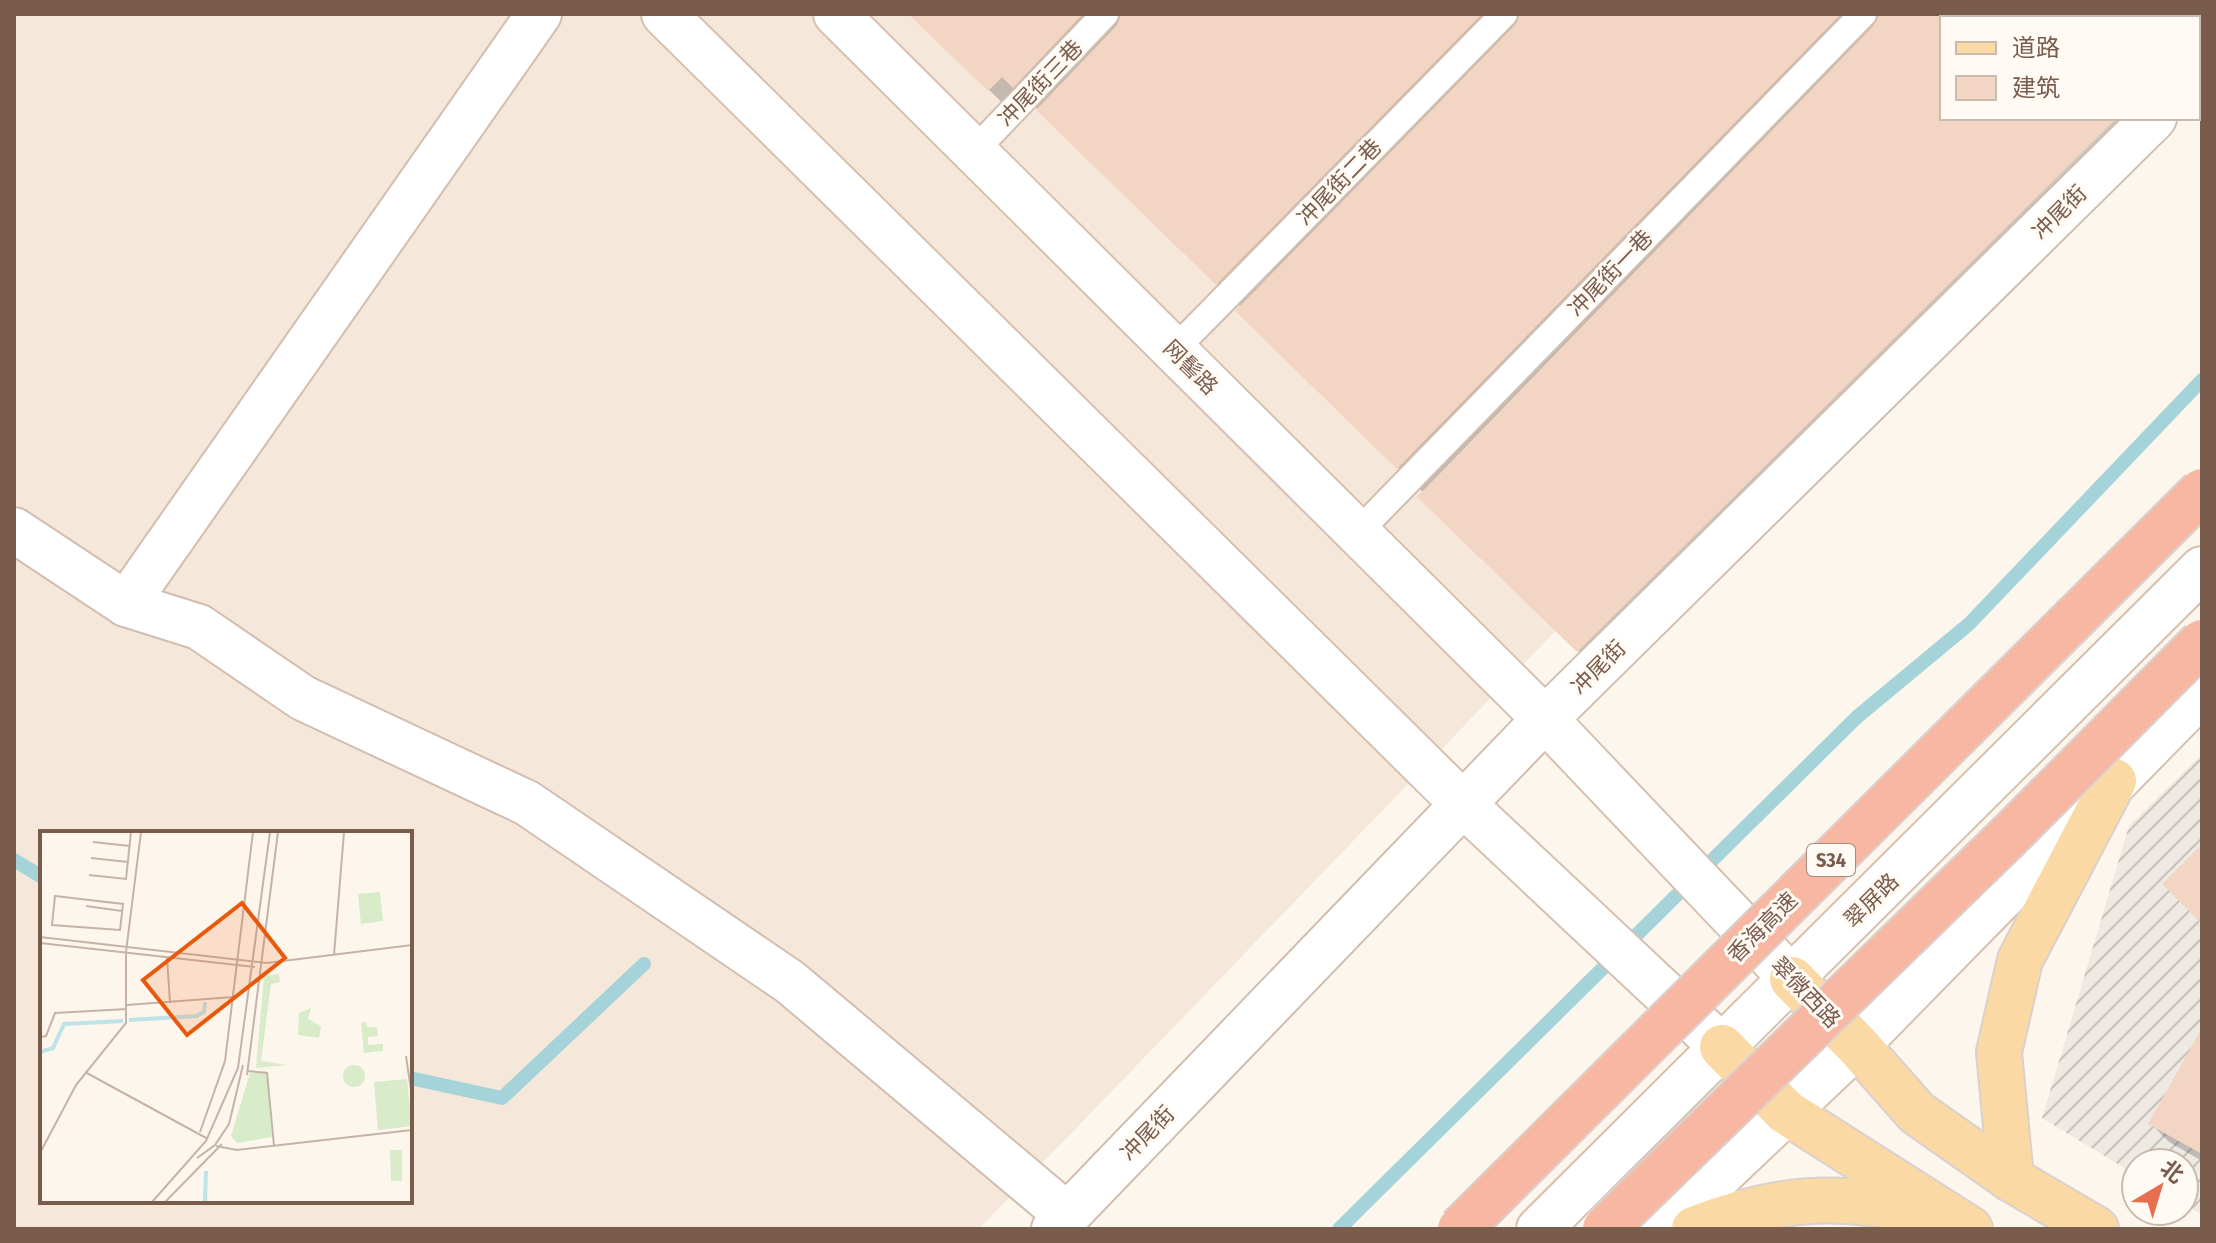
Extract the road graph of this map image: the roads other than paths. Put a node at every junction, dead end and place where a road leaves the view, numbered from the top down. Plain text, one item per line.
1 (539, 14) edge
2 (664, 14) edge
3 (836, 14) edge
4 (1105, 14) edge
5 (1504, 14) edge
6 (1863, 14) edge
7 (2152, 120) edge
8 (974, 151) junction
9 (1174, 350) junction
10 (2202, 491) edge
11 (14, 530) edge
12 (1358, 532) junction
13 (2202, 569) edge
14 (126, 604) junction
15 (2202, 642) edge
16 (2202, 693) edge
17 (1545, 719) junction
18 (2114, 781) junction
19 (1463, 804) junction
20 (1792, 979) junction
21 (1857, 1045) junction
22 (1722, 1047) junction
23 (1786, 1112) junction
24 (2011, 1179) junction
25 (1060, 1222) edge
26 (1460, 1229) edge
27 (1539, 1229) edge
28 (1605, 1229) edge
29 (1663, 1229) edge
30 (1694, 1229) edge
31 (1968, 1229) edge
32 (2096, 1229) edge

1 - 14 main road
2 - 19 main road
3 - 8 main road, 网髻路
4 - 8 lane, 冲尾街三巷
5 - 9 lane, 冲尾街二巷
6 - 12 lane, 冲尾街一巷
7 - 17 main road, 冲尾街
8 - 9 main road, 网髻路
9 - 12 main road, 网髻路
10 - 26 highway, 香海高速 / S34, bridge
11 - 14 main road
12 - 17 main road, 网髻路
13 - 20 main road, 翠屏路
14 - 25 main road
15 - 28 highway, bridge
16 - 18 main road
17 - 19 main road, 冲尾街
17 - 20 main road, 翠微西路
18 - 21 main road
18 - 24 main road
19 - 22 main road
19 - 25 main road, 冲尾街
20 - 21 main road, 翠微西路
20 - 22 main road, 翠屏路
21 - 23 main road
21 - 24 main road, 翠微西路
22 - 23 main road
22 - 27 main road, 翠屏路
23 - 29 main road
23 - 31 main road
24 - 32 main road, 翠微西路
30 - 31 main road

